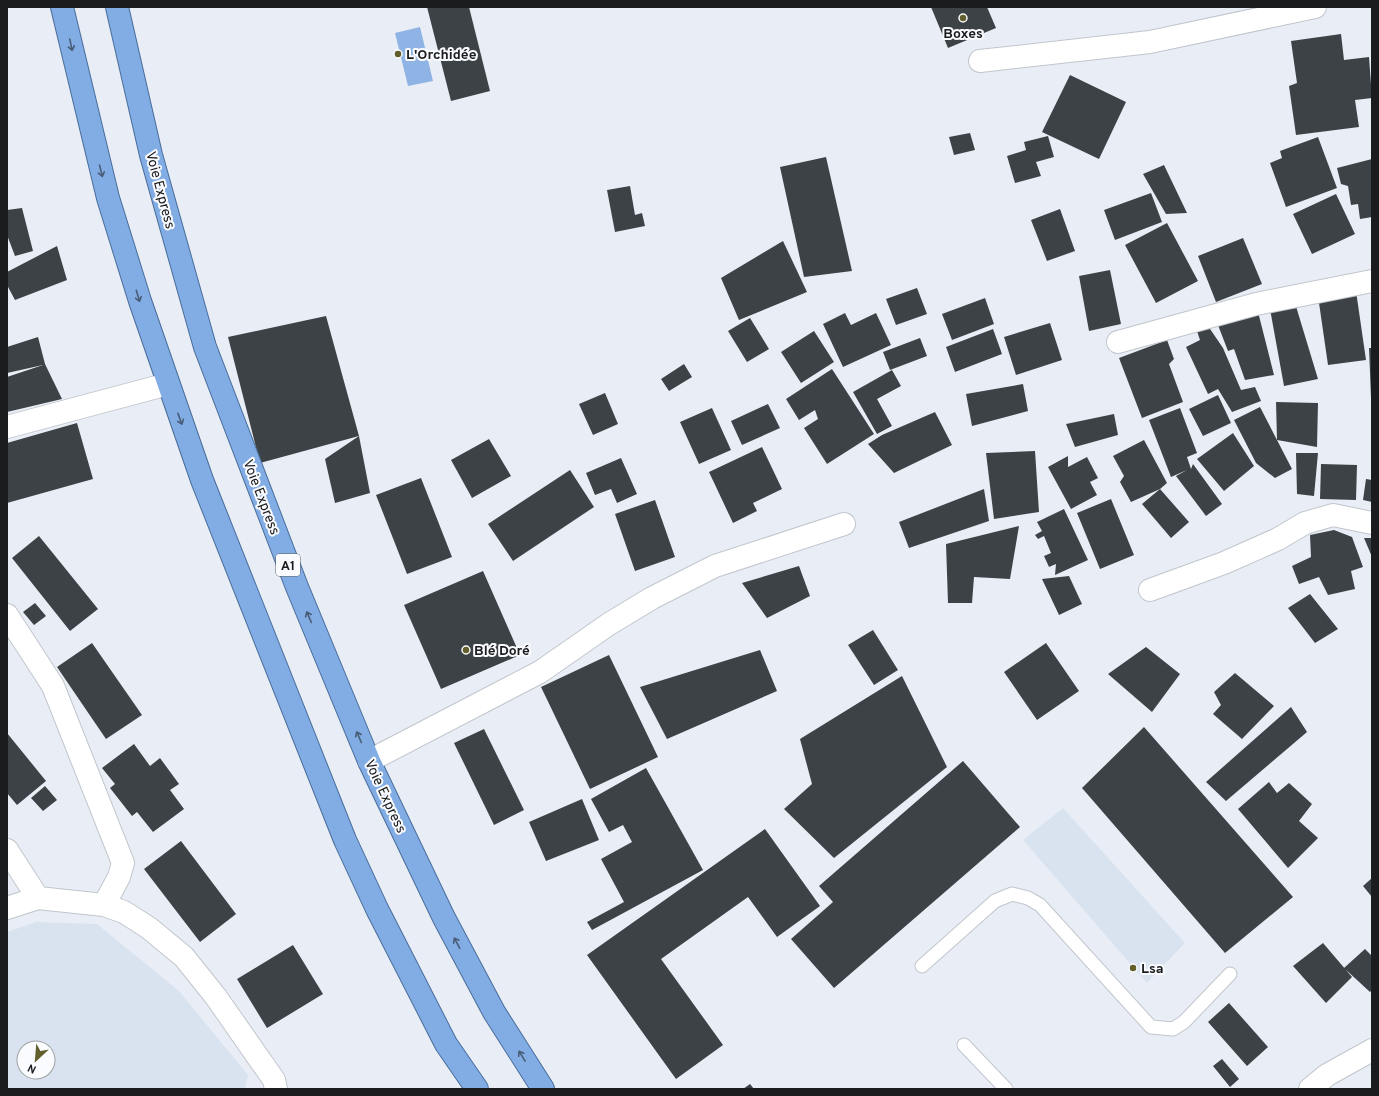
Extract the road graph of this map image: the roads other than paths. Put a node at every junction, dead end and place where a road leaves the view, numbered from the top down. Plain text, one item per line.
1 (62, 7) edge
2 (117, 7) edge
3 (1315, 7) edge
4 (980, 61) dead end
5 (1372, 281) edge
6 (1118, 342) dead end
7 (168, 384) junction
8 (7, 428) edge
9 (1372, 523) edge
10 (844, 524) dead end
11 (1150, 590) dead end
12 (7, 615) edge
13 (369, 761) junction
14 (7, 850) edge
15 (38, 898) junction
16 (104, 905) junction
17 (7, 908) edge
18 (922, 966) dead end
19 (1230, 974) dead end
20 (964, 1045) dead end
21 (1372, 1050) edge
22 (276, 1089) edge
23 (477, 1089) edge
24 (543, 1089) edge
25 (1006, 1089) edge
26 (1310, 1089) edge

1 -> 7 highway
13 -> 2 highway, Voie Express / A1
3 - 4 street
5 - 6 street
7 - 8 street
7 -> 23 highway
9 - 11 street
10 - 13 street
12 - 16 street
24 -> 13 highway, Voie Express / A1
14 - 15 street
15 - 16 street
15 - 17 street
16 - 22 street
18 - 19 lane
20 - 25 lane
21 - 26 street

